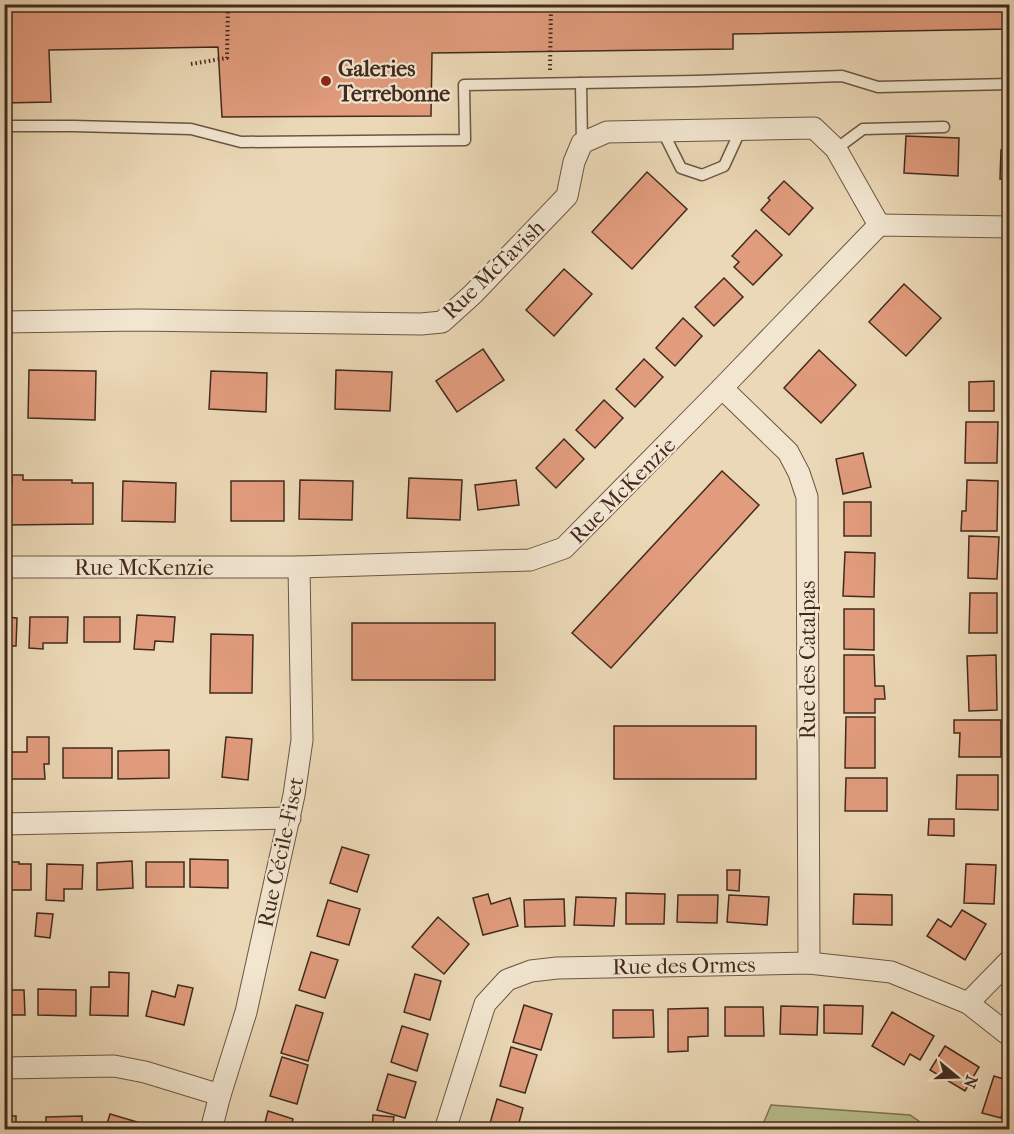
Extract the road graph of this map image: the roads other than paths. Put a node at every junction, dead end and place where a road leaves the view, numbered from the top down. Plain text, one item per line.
1 (581, 83) junction
2 (1010, 84) edge
3 (4, 126) edge
4 (944, 127) dead end
5 (741, 129) junction
6 (662, 130) junction
7 (582, 143) junction
8 (836, 149) junction
9 (879, 225) junction
10 (1010, 227) edge
11 (4, 322) edge
12 (722, 388) junction
13 (4, 567) edge
14 (299, 567) junction
15 (290, 818) junction
16 (4, 824) edge
17 (1010, 960) edge
18 (809, 963) junction
19 (968, 1003) junction
20 (1010, 1036) edge
21 (4, 1068) edge
22 (220, 1095) junction
23 (211, 1130) edge
24 (445, 1130) edge

1 - 2 lane
1 - 3 lane
1 - 7 lane
4 - 8 lane
5 - 6 street
5 - 6 lane
5 - 8 street
6 - 7 street
7 - 11 street, Rue McTavish
8 - 9 street
9 - 10 street
9 - 12 street, Rue McKenzie
12 - 14 street, Rue McKenzie
12 - 18 street, Rue des Catalpas
13 - 14 street, Rue McKenzie
14 - 15 street, Rue Cécile-Fiset
15 - 16 street
15 - 22 street, Rue Cécile-Fiset
17 - 19 street
18 - 19 street, Rue des Ormes
18 - 24 street, Rue des Ormes
19 - 20 street, Rue des Ormes
21 - 22 street
22 - 23 street, Rue Cécile-Fiset

